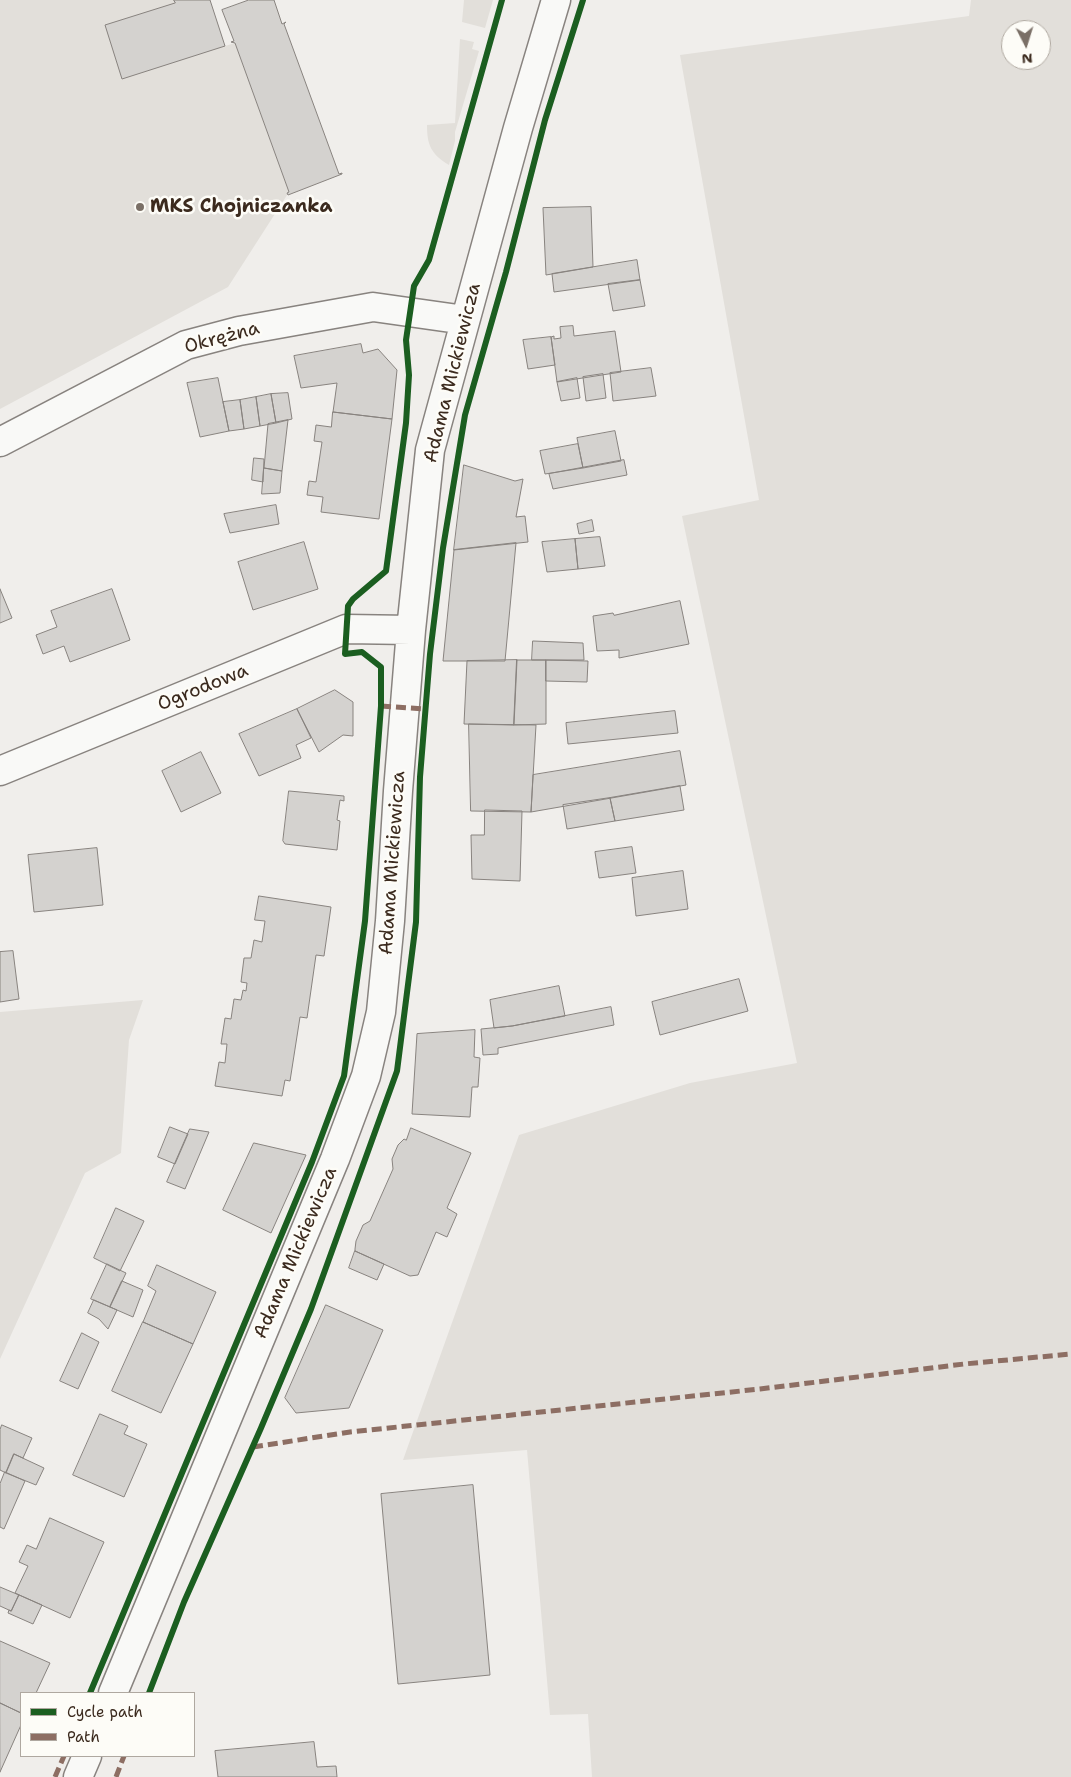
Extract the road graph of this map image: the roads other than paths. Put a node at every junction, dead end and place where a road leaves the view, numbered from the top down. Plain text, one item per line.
1 (556, 0) edge
2 (465, 320) junction
3 (0, 442) edge
4 (411, 630) junction
5 (0, 771) edge
6 (112, 1692) edge
7 (87, 1757) edge
8 (78, 1777) edge

1 - 2 street, Adama Mickiewicza
2 - 3 street, Okrężna
2 - 4 street, Adama Mickiewicza
4 - 5 street, Ogrodowa
4 - 6 street, Adama Mickiewicza
7 - 8 street

